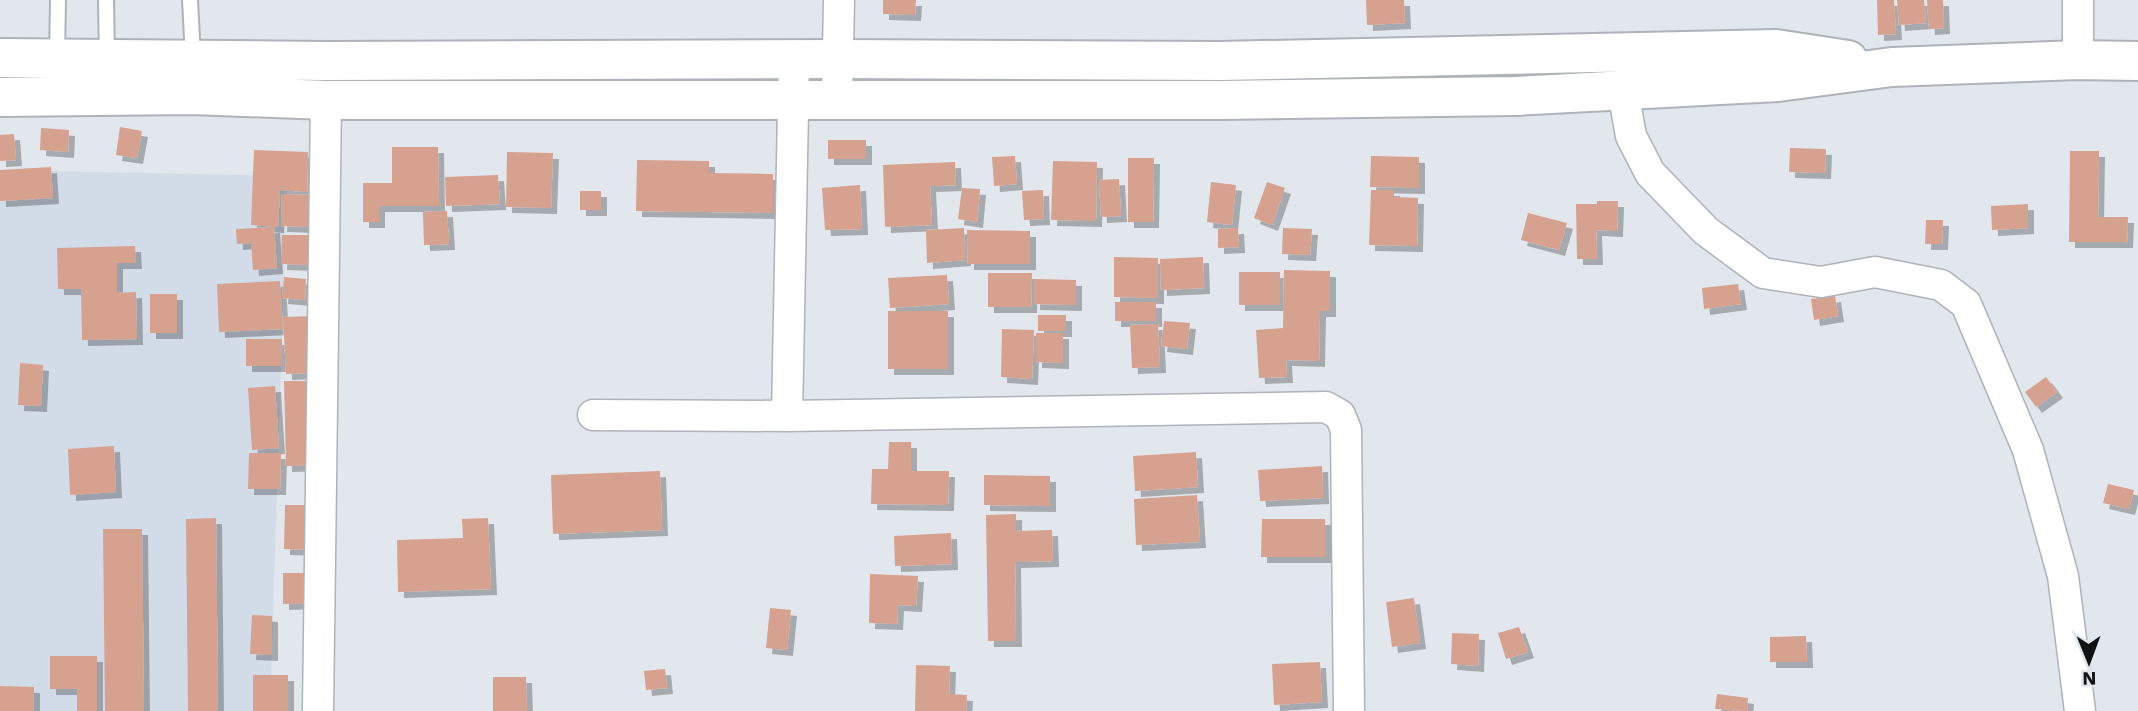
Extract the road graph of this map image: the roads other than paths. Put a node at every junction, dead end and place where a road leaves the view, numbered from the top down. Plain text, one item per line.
1 (58, 0) edge
2 (106, 0) edge
3 (190, 0) edge
4 (839, 0) edge
5 (2078, 0) edge
6 (0, 58) edge
7 (57, 58) junction
8 (794, 59) junction
9 (838, 59) junction
10 (107, 60) junction
11 (2078, 60) junction
12 (2138, 61) edge
13 (1892, 67) junction
14 (192, 78) junction
15 (1622, 91) junction
16 (0, 97) edge
17 (793, 98) junction
18 (837, 99) junction
19 (326, 100) junction
20 (593, 415) dead end
21 (787, 416) junction
22 (318, 711) edge
23 (1349, 711) edge
24 (2080, 711) edge

1 - 7 lane
2 - 10 lane
3 - 14 lane
4 - 9 street
5 - 11 street
6 - 7 main road
7 - 10 main road
8 - 9 main road
8 - 14 main road
8 - 17 street
9 - 13 main road
9 - 18 street
10 - 14 main road
11 - 12 main road
11 - 13 main road
13 - 15 main road
14 - 16 main road
14 - 19 main road
15 - 18 main road
15 - 24 street
17 - 18 main road
17 - 19 main road
17 - 21 street
19 - 22 street
20 - 21 street
21 - 23 street

